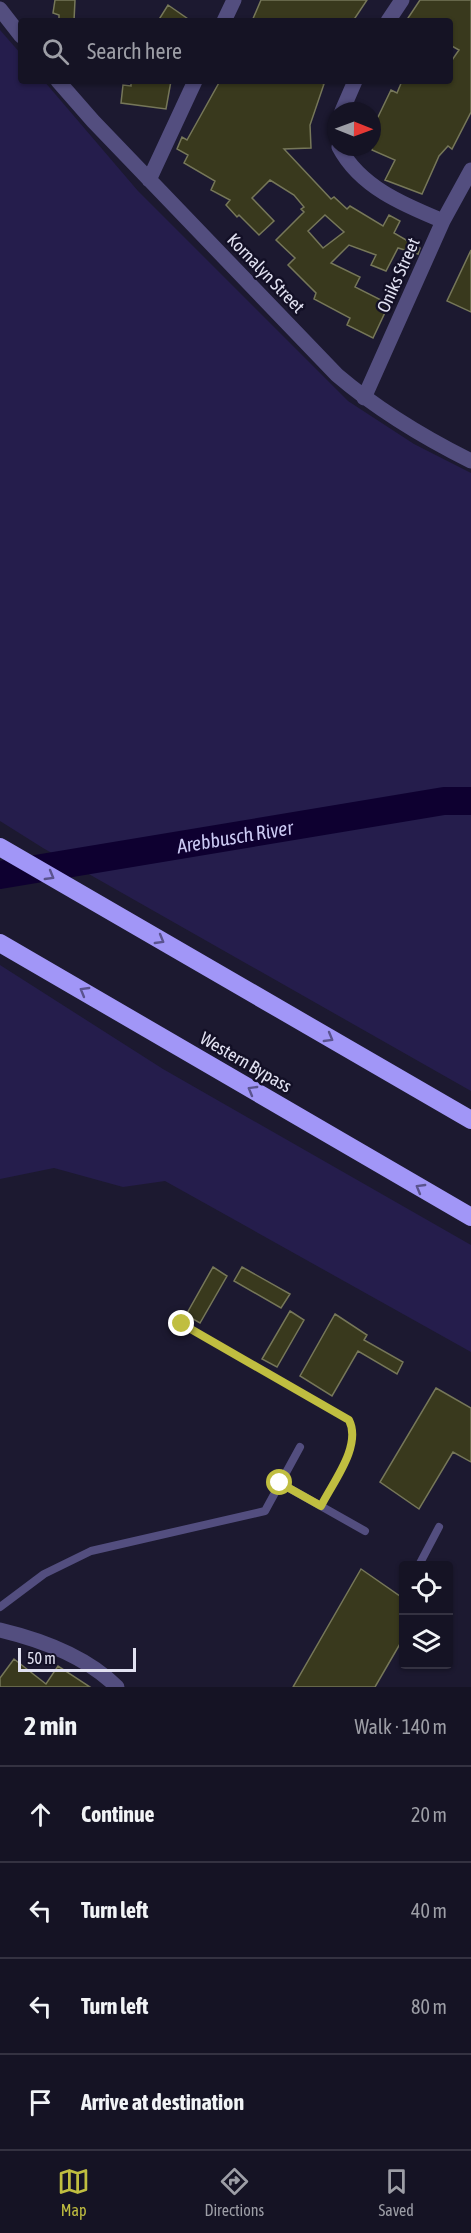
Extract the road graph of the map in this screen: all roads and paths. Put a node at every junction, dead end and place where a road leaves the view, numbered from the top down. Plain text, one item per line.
1 (234, 0) edge
2 (402, 0) edge
3 (4, 7) edge
4 (225, 18) edge
5 (390, 18) edge
6 (18, 31) edge
7 (61, 84) edge
8 (194, 84) edge
9 (354, 84) edge
10 (346, 102) edge
11 (344, 156) edge
12 (471, 170) edge
13 (149, 180) junction
14 (443, 221) junction
15 (364, 398) junction
16 (471, 461) edge
17 (0, 847) edge
18 (0, 943) edge
19 (471, 1120) edge
20 (471, 1217) edge
21 (182, 1324) dead end
22 (300, 1447) dead end
23 (280, 1483) junction
24 (321, 1506) junction
25 (439, 1527) dead end
26 (365, 1531) dead end
27 (421, 1561) edge
28 (0, 1607) edge
29 (0, 1630) edge
30 (117, 1687) edge

1 - 4 street
2 - 5 street
3 - 6 street
7 - 13 street, Kornalyn Street
8 - 13 street
9 - 10 street
11 - 14 street
12 - 14 street, Oniks Street
13 - 15 street, Kornalyn Street
14 - 15 street, Oniks Street
15 - 16 street, Kornalyn Street
17 -> 19 highway
20 -> 18 highway, Western Bypass
21 - 24 path
22 - 23 lane
23 - 24 lane
23 - 28 lane
24 - 26 lane
25 - 27 lane
29 - 30 street

